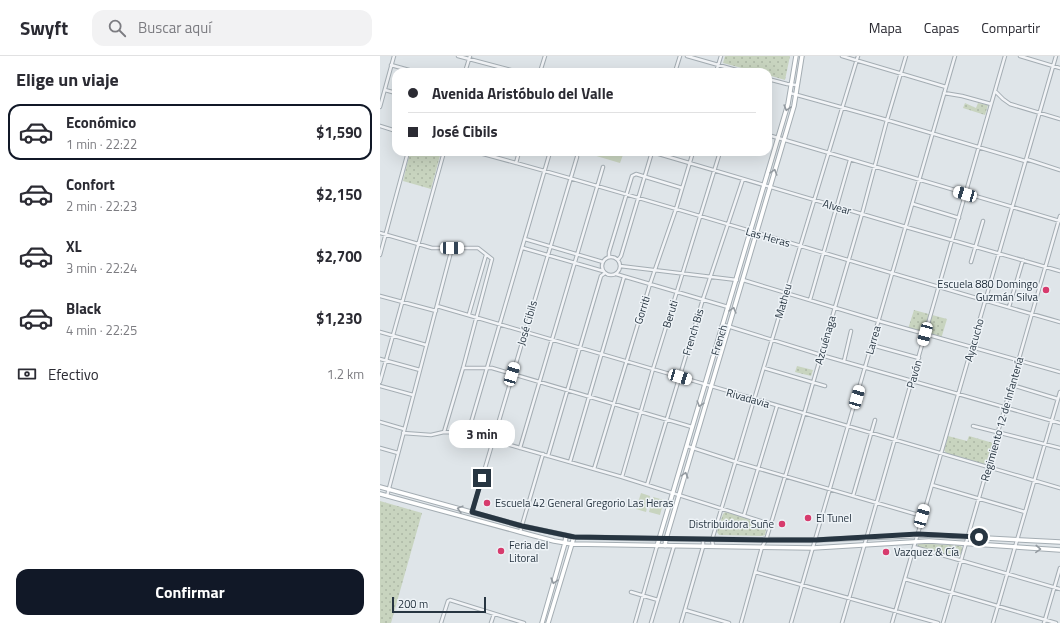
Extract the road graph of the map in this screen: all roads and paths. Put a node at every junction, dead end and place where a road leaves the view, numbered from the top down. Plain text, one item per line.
1 (394, 56) edge
2 (458, 56) edge
3 (545, 56) edge
4 (680, 56) edge
5 (687, 56) edge
6 (721, 56) edge
7 (796, 56) edge
8 (802, 56) edge
9 (842, 56) edge
10 (858, 56) edge
11 (906, 56) edge
12 (955, 56) edge
13 (1005, 56) edge
14 (1020, 56) edge
15 (1056, 56) edge
16 (469, 58) edge
17 (856, 60) junction
18 (391, 65) junction
19 (718, 65) junction
20 (1053, 66) junction
21 (402, 68) edge
22 (466, 68) edge
23 (504, 68) edge
24 (541, 68) edge
25 (676, 68) edge
26 (717, 68) edge
27 (729, 68) edge
28 (1060, 68) edge
29 (901, 74) junction
30 (772, 80) edge
31 (791, 85) junction
32 (796, 85) junction
33 (946, 87) junction
34 (385, 90) junction
35 (995, 91) junction
36 (392, 92) edge
37 (944, 93) junction
38 (790, 94) junction
39 (796, 94) junction
40 (992, 104) junction
41 (380, 107) edge
42 (842, 107) junction
43 (1040, 112) junction
44 (1060, 119) edge
45 (887, 120) junction
46 (380, 126) edge
47 (392, 130) edge
48 (933, 134) junction
49 (772, 136) edge
50 (778, 138) junction
51 (784, 140) junction
52 (978, 147) junction
53 (828, 154) junction
54 (407, 156) edge
55 (443, 156) edge
56 (491, 156) edge
57 (517, 156) edge
58 (549, 156) edge
59 (651, 156) edge
60 (665, 156) edge
61 (692, 156) edge
62 (719, 156) edge
63 (576, 157) dead end
64 (850, 160) junction
65 (1026, 160) junction
66 (516, 163) junction
67 (690, 164) junction
68 (603, 167) dead end
69 (875, 167) junction
70 (544, 170) junction
71 (1060, 170) edge
72 (714, 171) junction
73 (645, 177) junction
74 (570, 178) junction
75 (743, 179) junction
76 (920, 181) junction
77 (764, 185) junction
78 (598, 186) junction
79 (770, 186) junction
80 (682, 188) junction
81 (626, 194) junction
82 (965, 194) junction
83 (639, 198) junction
84 (814, 200) junction
85 (913, 204) junction
86 (837, 207) junction
87 (1012, 207) junction
88 (676, 209) junction
89 (862, 214) junction
90 (701, 216) junction
91 (1060, 216) edge
92 (959, 218) junction
93 (983, 221) dead end
94 (1059, 221) edge
95 (729, 225) junction
96 (906, 227) junction
97 (751, 232) junction
98 (380, 233) edge
99 (756, 233) junction
100 (386, 235) junction
101 (525, 239) junction
102 (952, 240) junction
103 (417, 244) junction
104 (800, 246) junction
105 (976, 246) junction
106 (550, 247) junction
107 (452, 248) junction
108 (523, 248) junction
109 (824, 253) junction
110 (999, 253) junction
111 (380, 254) edge
112 (486, 255) junction
113 (547, 255) junction
114 (578, 255) junction
115 (609, 257) junction
116 (618, 260) junction
117 (848, 260) junction
118 (1023, 260) junction
119 (603, 262) junction
120 (971, 262) dead end
121 (575, 263) junction
122 (620, 266) junction
123 (1045, 267) junction
124 (655, 270) junction
125 (1060, 271) edge
126 (604, 272) junction
127 (893, 273) junction
128 (616, 274) junction
129 (682, 274) junction
130 (624, 277) junction
131 (711, 277) junction
132 (737, 280) junction
133 (742, 280) junction
134 (650, 284) junction
135 (939, 286) junction
136 (677, 292) junction
137 (786, 293) junction
138 (380, 296) edge
139 (703, 299) junction
140 (810, 300) junction
141 (986, 300) junction
142 (401, 302) junction
143 (437, 306) junction
144 (729, 307) junction
145 (1009, 307) junction
146 (835, 308) junction
147 (436, 311) junction
148 (468, 314) junction
149 (1032, 314) junction
150 (477, 317) junction
151 (879, 321) junction
152 (1060, 322) edge
153 (501, 324) junction
154 (724, 325) junction
155 (728, 326) junction
156 (525, 331) junction
157 (851, 331) dead end
158 (380, 332) edge
159 (925, 334) junction
160 (392, 336) junction
161 (552, 339) junction
162 (772, 340) junction
163 (426, 345) junction
164 (872, 345) junction
165 (580, 347) junction
166 (972, 348) junction
167 (602, 354) junction
168 (821, 355) junction
169 (919, 358) junction
170 (380, 359) edge
171 (1018, 360) junction
172 (386, 361) junction
173 (626, 361) junction
174 (844, 361) junction
175 (865, 367) junction
176 (463, 368) junction
177 (487, 368) junction
178 (764, 368) junction
179 (653, 369) junction
180 (420, 370) junction
181 (1060, 372) edge
182 (512, 374) junction
183 (680, 377) junction
184 (912, 381) junction
185 (380, 382) edge
186 (540, 382) junction
187 (813, 382) junction
188 (706, 385) junction
189 (1012, 385) junction
190 (380, 386) edge
191 (825, 386) dead end
192 (710, 387) junction
193 (567, 390) junction
194 (1060, 392) edge
195 (958, 394) junction
196 (413, 395) junction
197 (589, 396) junction
198 (1058, 398) junction
199 (754, 399) junction
200 (614, 403) junction
201 (777, 406) junction
202 (1005, 408) junction
203 (641, 411) junction
204 (804, 414) junction
205 (667, 419) junction
206 (875, 420) dead end
207 (1052, 421) junction
208 (380, 422) edge
209 (1060, 423) edge
210 (973, 426) dead end
211 (693, 427) junction
212 (848, 427) junction
213 (404, 429) junction
214 (444, 432) junction
215 (998, 432) junction
216 (403, 433) junction
217 (468, 433) junction
218 (872, 433) junction
219 (493, 440) junction
220 (894, 440) junction
221 (1045, 444) junction
222 (687, 446) junction
223 (380, 448) edge
224 (520, 448) junction
225 (692, 448) junction
226 (1060, 448) edge
227 (398, 453) junction
228 (941, 453) junction
229 (543, 454) junction
230 (548, 456) junction
231 (570, 462) junction
232 (736, 462) junction
233 (988, 467) junction
234 (594, 469) junction
235 (758, 469) junction
236 (622, 477) junction
237 (785, 477) junction
238 (1034, 480) junction
239 (647, 485) junction
240 (932, 485) junction
241 (380, 487) edge
242 (1060, 488) edge
243 (388, 490) junction
244 (830, 490) junction
245 (673, 493) junction
246 (380, 494) edge
247 (679, 495) junction
248 (387, 496) junction
249 (853, 496) junction
250 (979, 498) junction
251 (876, 503) junction
252 (722, 508) junction
253 (472, 512) junction
254 (1025, 512) junction
255 (744, 515) junction
256 (922, 516) junction
257 (770, 524) junction
258 (522, 526) junction
259 (520, 532) junction
260 (918, 534) junction
261 (566, 536) junction
262 (574, 537) junction
263 (866, 537) junction
264 (968, 537) junction
265 (659, 539) junction
266 (666, 539) junction
267 (704, 540) junction
268 (712, 540) junction
269 (766, 540) junction
270 (815, 540) junction
271 (1017, 540) junction
272 (916, 541) junction
273 (1060, 542) edge
274 (565, 544) junction
275 (572, 544) junction
276 (966, 544) junction
277 (864, 545) junction
278 (657, 546) junction
279 (665, 546) junction
280 (674, 546) junction
281 (703, 547) junction
282 (713, 547) junction
283 (762, 547) junction
284 (1015, 547) junction
285 (813, 548) junction
286 (914, 548) junction
287 (1060, 550) edge
288 (960, 561) junction
289 (1060, 568) edge
290 (755, 572) junction
291 (1008, 574) junction
292 (904, 579) junction
293 (802, 586) junction
294 (1054, 588) junction
295 (1060, 589) edge
296 (631, 592) dead end
297 (951, 593) junction
298 (643, 595) junction
299 (849, 599) junction
300 (658, 600) junction
301 (998, 607) junction
302 (685, 610) junction
303 (895, 612) junction
304 (494, 614) junction
305 (1045, 621) edge
306 (441, 623) edge
307 (491, 623) edge
308 (524, 623) edge
309 (542, 623) edge
310 (548, 623) edge
311 (635, 623) edge
312 (652, 623) edge
313 (681, 623) edge
314 (729, 623) edge
315 (741, 623) edge
316 (792, 623) edge
317 (842, 623) edge
318 (892, 623) edge
319 (938, 623) edge
320 (943, 623) edge
321 (994, 623) edge
322 (1056, 623) edge

1 - 18 street
2 - 16 street
3 - 24 street
4 - 25 street
5 - 19 street
6 - 19 street
7 - 31 main road, French
8 - 32 main road, French
9 - 17 street
10 - 17 street, Matheu
11 - 29 street, Azcuénaga
12 - 33 street, Larrea
13 - 35 street, Pavón
14 - 20 street
15 - 20 street, Ayacucho
16 - 22 street
16 - 23 street
17 - 29 street
17 - 42 street, Matheu
18 - 21 street
18 - 34 street
19 - 26 street
19 - 27 street
20 - 28 street
20 - 43 street, Ayacucho
29 - 33 street
29 - 45 street, Azcuénaga
30 - 31 street
31 - 32 street
31 - 38 main road, French
32 - 39 main road, French
33 - 37 street, Larrea
34 - 36 street
34 - 41 street
35 - 40 street, Pavón
35 - 43 street
37 - 40 street
37 - 48 street, Larrea
38 - 39 street
38 -> 50 main road, French
39 - 42 street
39 - 51 main road, French
40 - 52 street, Pavón
42 - 45 street
42 - 53 street, Matheu
43 - 44 street
43 - 65 street, Ayacucho
45 - 48 street
45 - 69 street, Azcuénaga
46 - 47 street
48 - 52 street
48 - 76 street, Larrea
49 - 50 street
50 - 51 street
50 - 77 main road, French
51 - 53 street
79 -> 51 main road, French
52 - 65 street
52 - 82 street, Pavón
53 - 64 street
53 - 84 street, Matheu
54 - 100 street
55 - 103 street
56 - 66 street, Las Heras
57 - 66 street
58 - 70 street
59 - 73 street
60 - 67 street, Alvear
61 - 67 street, Gorriti
62 - 72 street, Beruti
63 - 74 street, José Cibils
64 - 69 street
64 - 86 street
65 - 71 street
65 - 87 street, Ayacucho
66 - 70 street, Las Heras
67 - 72 street, Alvear
67 - 80 street, Gorriti
68 - 78 street
69 - 76 street
69 - 89 street, Azcuénaga
70 - 74 street, Las Heras
70 - 101 street
72 - 75 street, Alvear
72 - 90 street, Beruti
73 - 80 street
73 - 81 street
73 - 83 street
74 - 78 street, Las Heras
74 - 106 street, José Cibils
75 - 77 street, Alvear
75 - 95 street, French Bis
76 - 82 street
76 - 85 street, Larrea
77 - 79 street, Alvear
77 - 97 main road, French
78 - 81 street, Las Heras
78 - 114 street
79 - 84 street, Alvear
79 - 99 main road, French
80 - 88 street, Gorriti
81 - 83 street, Las Heras
81 - 115 street
82 - 87 street
82 - 92 street, Pavón
83 - 88 street, Las Heras
83 - 116 street
84 - 86 street, Alvear
84 - 104 street, Matheu
85 - 92 street
85 - 96 street, Larrea
86 - 89 street, Alvear
86 - 109 street
87 - 94 street
87 - 110 street, Ayacucho
88 - 90 street, Las Heras
88 - 124 street, Gorriti
89 - 96 street, Alvear
89 - 117 street, Azcuénaga
90 - 95 street, Las Heras
90 - 129 street, Beruti
91 - 94 street, Regimiento 12 de Infantería
92 - 102 street, Pavón
93 - 105 street
94 - 123 street, Regimiento 12 de Infantería
95 - 97 street, Las Heras
95 - 131 street, French Bis
96 - 102 street, Alvear
96 - 127 street, Larrea
97 - 99 street, Las Heras
97 - 132 main road, French
98 - 100 street
99 - 104 street, Las Heras
99 - 133 main road, French
100 - 103 street
100 - 111 street
101 - 106 street
101 - 108 street
102 - 105 street, Alvear
102 - 135 street, Pavón
103 - 107 street
103 - 142 street
104 - 109 street, Las Heras
104 - 137 street, Matheu
105 - 110 street, Alvear
105 - 120 street
106 - 113 street, José Cibils
106 - 114 street
107 - 112 street
107 - 143 street
108 - 113 street
108 - 153 street
109 - 117 street, Las Heras
109 - 140 street
110 - 118 street, Alvear
110 - 141 street, Ayacucho
112 - 148 street
112 - 150 street
113 - 121 street
113 - 156 street, José Cibils
114 - 119 street
114 - 121 street
115 - 116 street
115 - 119 street
116 - 122 street
117 - 127 street, Las Heras
117 - 146 street, Azcuénaga
118 - 123 street, Alvear
118 - 145 street
119 - 126 street
121 - 126 street
121 - 161 street
122 - 124 street
122 - 128 street
123 - 125 street, Alvear
123 - 149 street, Regimiento 12 de Infantería
124 - 129 street
124 - 134 street, Gorriti
126 - 128 street
126 - 165 street
127 - 135 street, Las Heras
127 - 151 street, Larrea
128 - 130 street
129 - 131 street
129 - 136 street, Beruti
130 - 134 street
130 - 167 street
131 - 132 street
131 - 139 street, French Bis
132 - 144 main road, French
133 - 137 street
155 -> 133 main road, French
134 - 136 street
134 - 173 street, Gorriti
135 - 141 street, Las Heras
135 - 159 street, Pavón
136 - 139 street
136 - 179 street, Beruti
137 - 140 street
137 - 162 street, Matheu
138 - 142 street
139 - 144 street
139 - 183 street, French Bis
140 - 146 street
141 - 145 street, Las Heras
141 - 166 street, Ayacucho
142 - 147 street
142 - 160 street
143 - 147 street
143 - 148 street, Rivadavia
144 - 154 main road, French
145 - 149 street, Las Heras
146 - 151 street
146 - 168 street, Azcuénaga
147 - 163 street
148 - 150 street, Rivadavia
149 - 152 street, Las Heras
149 - 171 street, Regimiento 12 de Infantería
150 - 153 street, Rivadavia
150 - 176 street
151 - 159 street
151 - 164 street, Larrea
153 - 156 street, Rivadavia
153 - 177 street
154 - 155 street
154 - 188 main road, French
155 - 162 street
155 - 192 main road, French
156 - 161 street, Rivadavia
156 - 182 street, José Cibils
157 - 174 street
158 - 160 street
159 - 166 street
159 - 169 street, Pavón
160 - 163 street
160 - 172 street
161 - 165 street, Rivadavia
161 - 186 street
162 - 168 street
162 - 178 street, Matheu
163 - 180 street
164 - 169 street
164 - 175 street, Larrea
165 - 167 street, Rivadavia
165 - 193 street
166 - 171 street
166 - 195 street, Ayacucho
167 - 173 street, Rivadavia
167 - 197 street
168 - 174 street
168 - 187 street, Azcuénaga
169 - 184 street, Pavón
170 - 172 street
171 - 181 street
171 - 189 street, Regimiento 12 de Infantería
172 - 180 street
172 - 185 street
173 - 179 street, Rivadavia
173 - 200 street, Gorriti
174 - 175 street
175 - 184 street
175 - 212 street, Larrea
176 - 177 street
176 - 214 street
177 - 182 street
177 - 217 street
178 - 187 street
178 - 199 street, Matheu
179 - 183 street, Rivadavia
179 - 203 street, Beruti
180 - 196 street
182 - 186 street
182 - 219 street, José Cibils
183 - 188 street, Rivadavia
183 - 205 street, French Bis
184 - 195 street
184 - 220 street, Pavón
186 - 193 street
186 - 224 street
187 - 191 street
187 - 204 street, Azcuénaga
188 - 192 street, Rivadavia
188 -> 211 main road, French
189 - 198 street
189 - 202 street, Regimiento 12 de Infantería
190 - 196 street
192 - 199 street, Rivadavia
192 - 225 main road, French
193 - 197 street
193 - 230 street
194 - 198 street
195 - 202 street
195 - 228 street, Ayacucho
196 - 213 street
197 - 200 street
197 - 231 street
198 - 207 street
199 - 201 street, Rivadavia
199 - 232 street, Matheu
200 - 203 street
200 - 234 street, Gorriti
201 - 204 street, Rivadavia
201 - 235 street
202 - 207 street
202 - 215 street, Regimiento 12 de Infantería
203 - 205 street
203 - 236 street, Beruti
204 - 212 street, Rivadavia
204 - 237 street, Azcuénaga
205 - 211 street
205 - 239 street, French Bis
206 - 218 street
207 - 209 street
207 - 221 street
208 - 213 street
210 - 215 street
211 - 222 main road, French
212 - 218 street, Rivadavia
212 - 244 street, Larrea
213 - 216 street
214 - 216 street
214 - 217 street
215 - 221 street
215 - 233 street, Regimiento 12 de Infantería
216 - 227 street
217 - 219 street
218 - 220 street, Rivadavia
218 - 249 street
219 - 224 street
219 - 253 street, José Cibils
220 - 228 street, Rivadavia
220 - 251 street, Pavón
221 - 226 street
221 - 238 street
222 - 225 street
222 - 245 main road, French
223 - 227 street
224 - 229 street
225 - 232 street
247 -> 225 main road, French
227 - 243 street
228 - 233 street, Rivadavia
228 - 240 street, Ayacucho
229 - 230 street
229 - 258 street
230 - 231 street
231 - 234 street
232 - 235 street
232 - 252 street, Matheu
233 - 238 street, Rivadavia
233 - 250 street, Regimiento 12 de Infantería
234 - 236 street
235 - 237 street
235 - 255 street
236 - 239 street
237 - 244 street
237 - 257 street, Azcuénaga
238 - 242 street, Rivadavia
238 - 254 street
239 - 245 street
240 - 250 street
240 - 256 street, Ayacucho
241 - 243 main road
243 - 248 street
253 -> 243 main road
244 - 249 street
244 - 270 street, Larrea
245 - 247 street
245 - 265 main road, French
246 - 248 main road
247 - 252 street
247 - 266 main road, French
248 - 259 main road
249 - 251 street
250 - 254 street
250 - 264 street, Regimiento 12 de Infantería
251 - 256 street
251 - 263 street, Pavón
252 - 255 street
252 - 268 street, Matheu
253 - 258 main road
254 - 271 street
255 - 257 street
256 - 260 street, Ayacucho
257 - 269 street, Azcuénaga
258 - 259 street
258 - 261 main road
259 - 274 main road
260 - 263 main road
260 - 264 main road
260 - 272 street, Ayacucho
261 - 262 main road
261 - 274 main road
262 - 265 main road
262 - 275 main road
263 - 270 main road
263 - 277 street, Pavón
264 - 271 main road
264 - 276 street, Regimiento 12 de Infantería
265 - 266 main road
265 - 278 main road, French
266 - 267 main road
266 - 279 main road, French
267 - 268 main road
267 - 281 street
268 - 269 main road
268 - 282 street, Matheu
269 - 270 main road
269 - 283 street, Azcuénaga
270 - 285 street, Larrea
271 - 273 main road
271 - 284 street
272 - 276 main road
272 - 277 main road
272 - 286 street, Ayacucho
274 - 275 main road
274 -> 309 main road
275 - 278 main road
275 - 310 main road
276 - 284 main road
276 - 288 street, Regimiento 12 de Infantería
277 - 285 main road
277 - 299 street, Pavón
278 - 279 main road
278 - 298 street, French
279 - 280 main road
280 - 281 main road
280 - 300 street
281 - 282 main road
281 - 302 street
282 - 283 main road
283 - 285 main road
283 - 290 street, Azcuénaga
284 -> 287 main road
284 - 291 street
285 - 293 street, Larrea
286 - 288 street
286 - 292 street, Ayacucho
288 - 291 street
288 - 297 street, Regimiento 12 de Infantería
289 - 294 street
290 - 293 street
290 - 315 street, Azcuénaga
291 - 294 street
291 - 301 street
292 - 297 street
292 - 303 street, Ayacucho
293 - 299 street
293 - 316 street, Larrea
294 - 295 street
294 - 305 street
296 - 298 street
297 - 301 street
297 - 320 street, Regimiento 12 de Infantería
298 - 300 street
298 - 311 street, French
299 - 303 street
299 - 317 street, Pavón
300 - 312 street
301 - 305 street
301 - 321 street
302 - 313 street
302 - 314 street
303 - 318 street, Ayacucho
303 - 319 street
304 - 306 street
304 - 307 street
304 - 308 street
305 - 322 street

